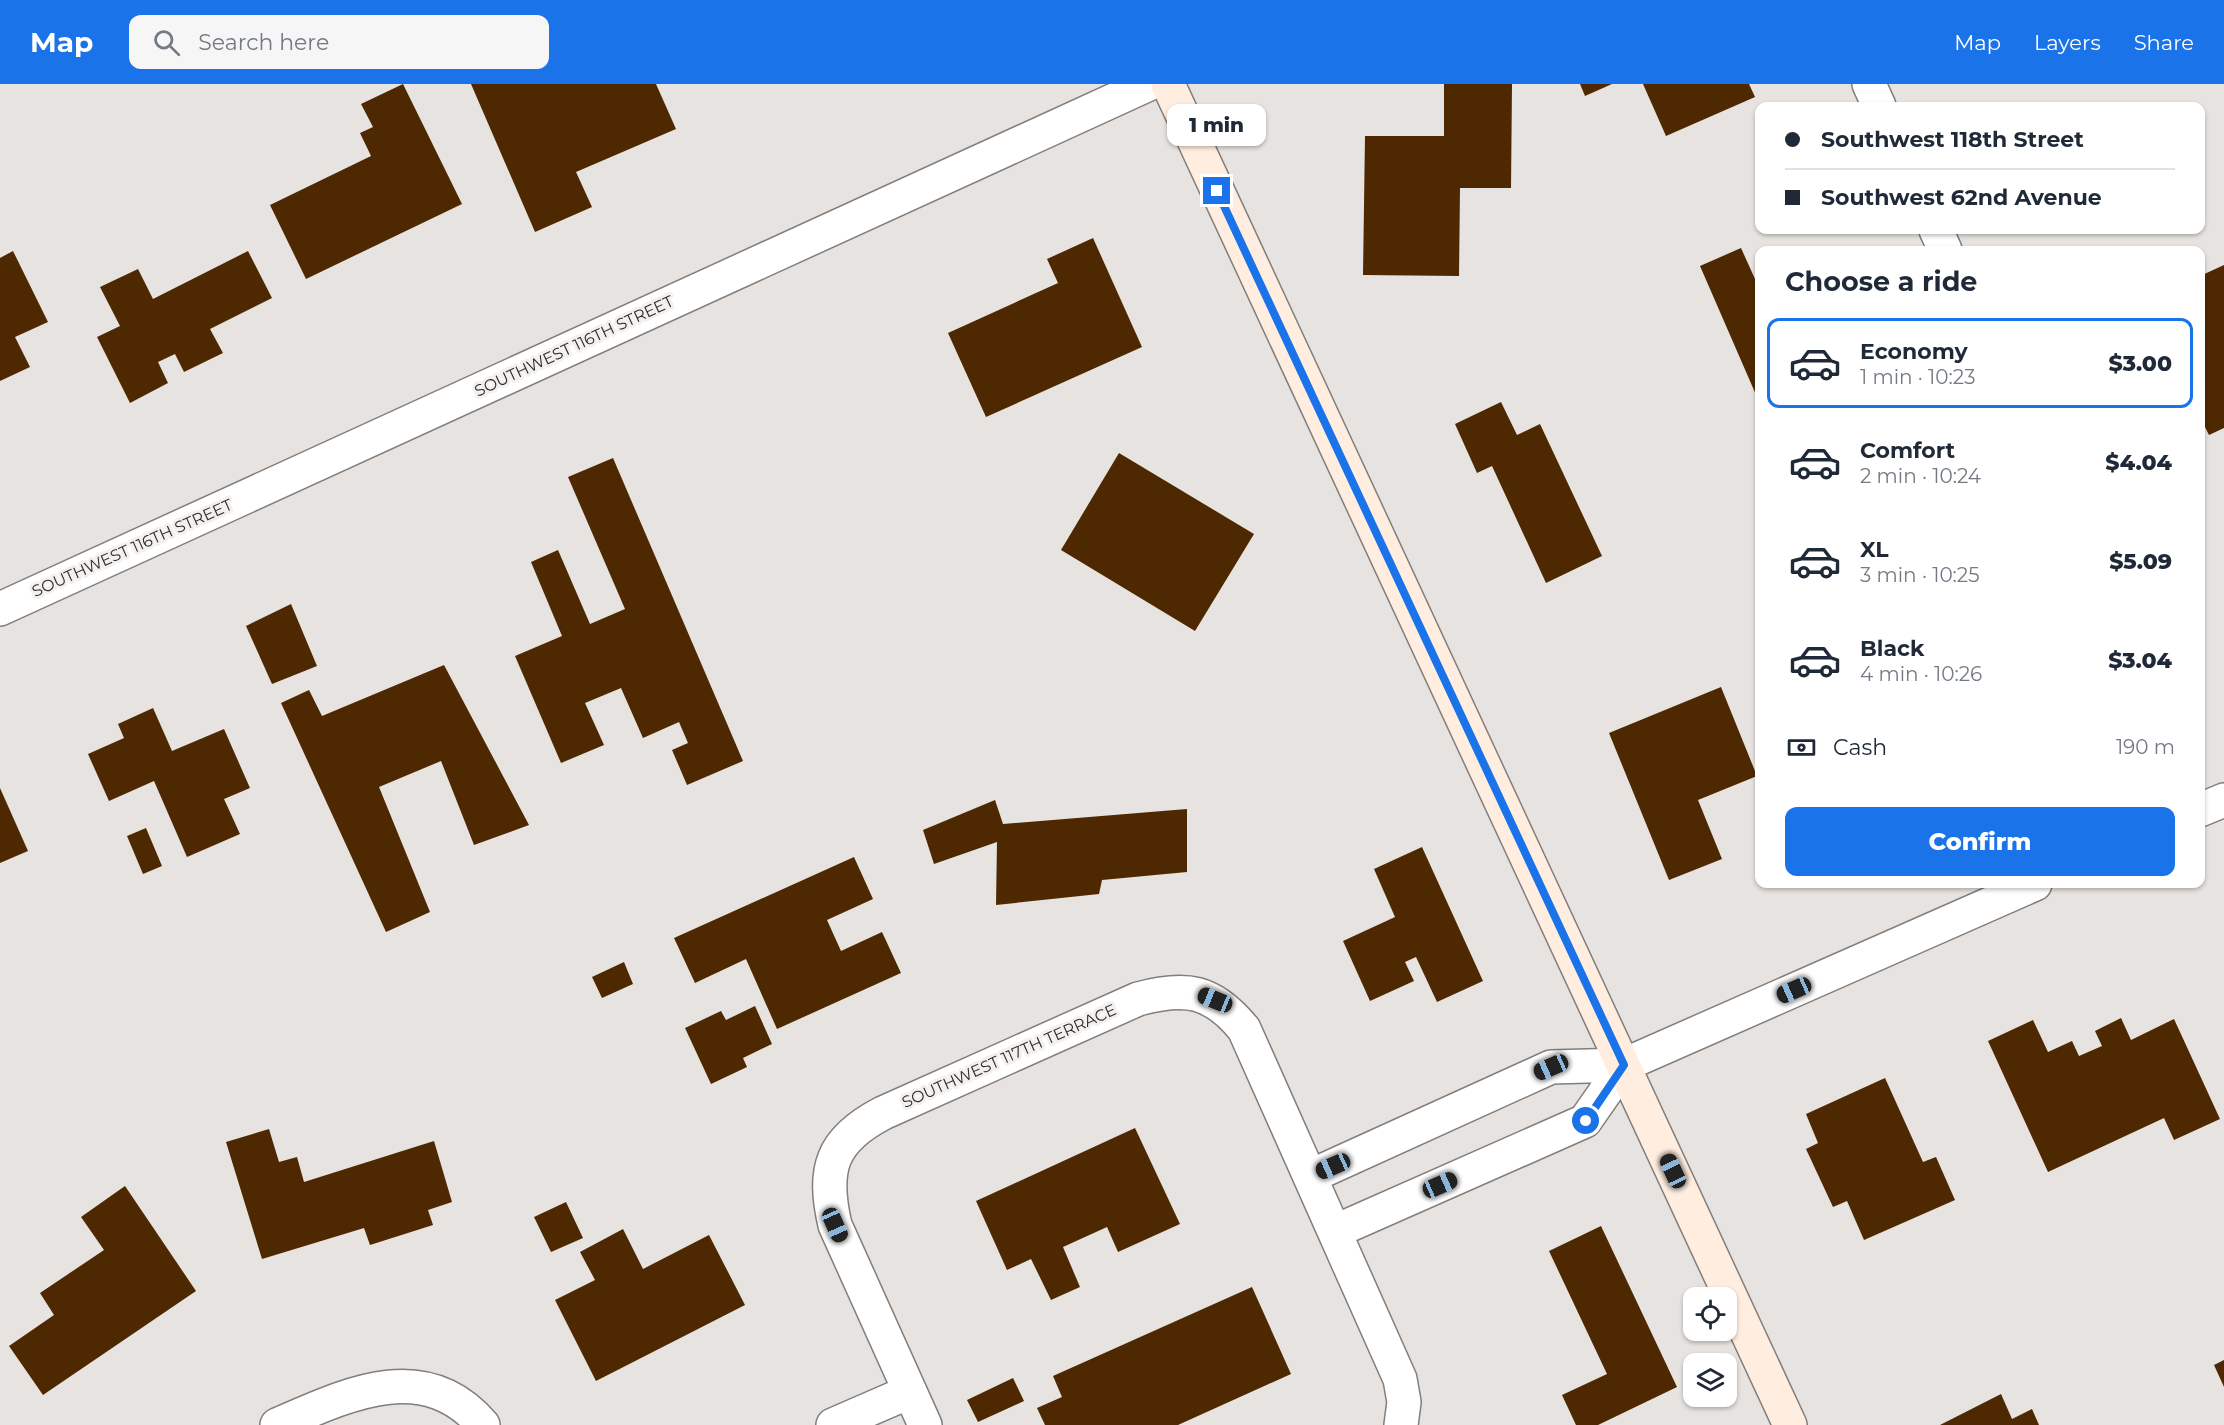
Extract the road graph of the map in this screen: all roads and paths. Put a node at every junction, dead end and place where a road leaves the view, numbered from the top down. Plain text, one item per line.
1 (1149, 84) edge
2 (1168, 84) edge
3 (1869, 84) edge
4 (1877, 102) edge
5 (0, 609) edge
6 (2026, 888) edge
7 (1624, 1065) junction
8 (1311, 1176) junction
9 (1336, 1231) junction
10 (909, 1392) junction
11 (278, 1425) edge
12 (483, 1425) edge
13 (833, 1425) edge
14 (925, 1425) edge
15 (1401, 1425) edge
16 (1790, 1425) edge

1 - 5 street, SOUTHWEST 116TH STREET
2 - 7 street
3 - 4 street
6 - 7 street
7 - 8 street
7 - 9 street
7 - 16 street
8 - 9 street
8 - 10 street, SOUTHWEST 117TH TERRACE
9 - 15 street
10 - 13 street
10 - 14 street
11 - 12 street

